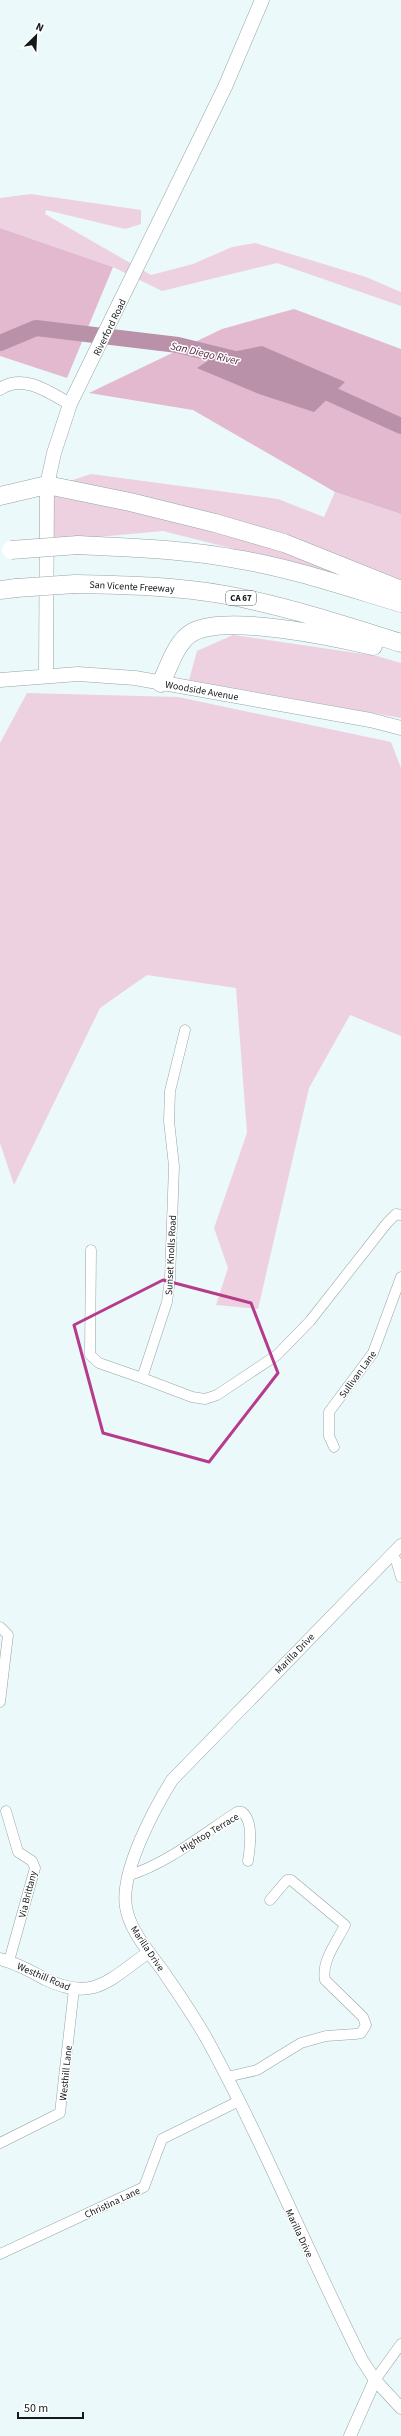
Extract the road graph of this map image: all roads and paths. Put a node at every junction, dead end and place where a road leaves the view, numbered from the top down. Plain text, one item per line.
1 (262, 0) edge
2 (0, 389) edge
3 (70, 404) junction
4 (47, 485) junction
5 (0, 496) edge
6 (5, 551) edge
7 (8, 589) edge
8 (401, 590) edge
9 (401, 603) edge
10 (401, 643) edge
11 (401, 652) edge
12 (46, 675) junction
13 (0, 680) edge
14 (161, 683) junction
15 (401, 728) edge
16 (185, 1030) dead end
17 (401, 1216) edge
18 (91, 1250) dead end
19 (401, 1277) edge
20 (142, 1378) junction
21 (334, 1447) dead end
22 (401, 1545) edge
23 (391, 1556) junction
24 (401, 1577) edge
25 (0, 1627) edge
26 (0, 1702) edge
27 (6, 1811) dead end
28 (248, 1862) dead end
29 (130, 1875) junction
30 (270, 1900) dead end
31 (149, 1952) junction
32 (4, 1960) edge
33 (74, 1989) junction
34 (227, 2077) junction
35 (238, 2101) junction
36 (0, 2143) edge
37 (0, 2254) edge
38 (401, 2344) edge
39 (375, 2380) junction
40 (401, 2408) edge
41 (350, 2436) edge

1 - 3 main road, Riverford Road
2 - 3 street
3 - 4 main road, Riverford Road
4 - 5 highway
4 - 8 highway
4 - 12 main road, Riverford Road
6 - 9 highway, bridge
7 - 10 highway, San Vicente Freeway / CA 67, bridge
11 - 14 highway
12 - 13 main road, Woodside Avenue
12 - 14 main road, Woodside Avenue
14 - 15 main road, Woodside Avenue
16 - 20 street, Sunset Knolls Road
17 - 20 street
18 - 20 street
19 - 21 street, Sullivan Lane
22 - 23 street, Marilla Drive
23 - 24 street
23 - 29 street, Marilla Drive
25 - 26 street
27 - 32 street, Via Brittany
28 - 29 street, Hightop Terrace
29 - 31 street, Marilla Drive
30 - 34 street
31 - 33 street, Westhill Road
31 - 34 street, Marilla Drive
32 - 33 street, Westhill Road
33 - 36 street, Westhill Lane
34 - 35 street, Marilla Drive
35 - 37 street, Christina Lane
35 - 39 street, Marilla Drive
38 - 39 street
39 - 40 street, Marilla Drive
39 - 41 street

